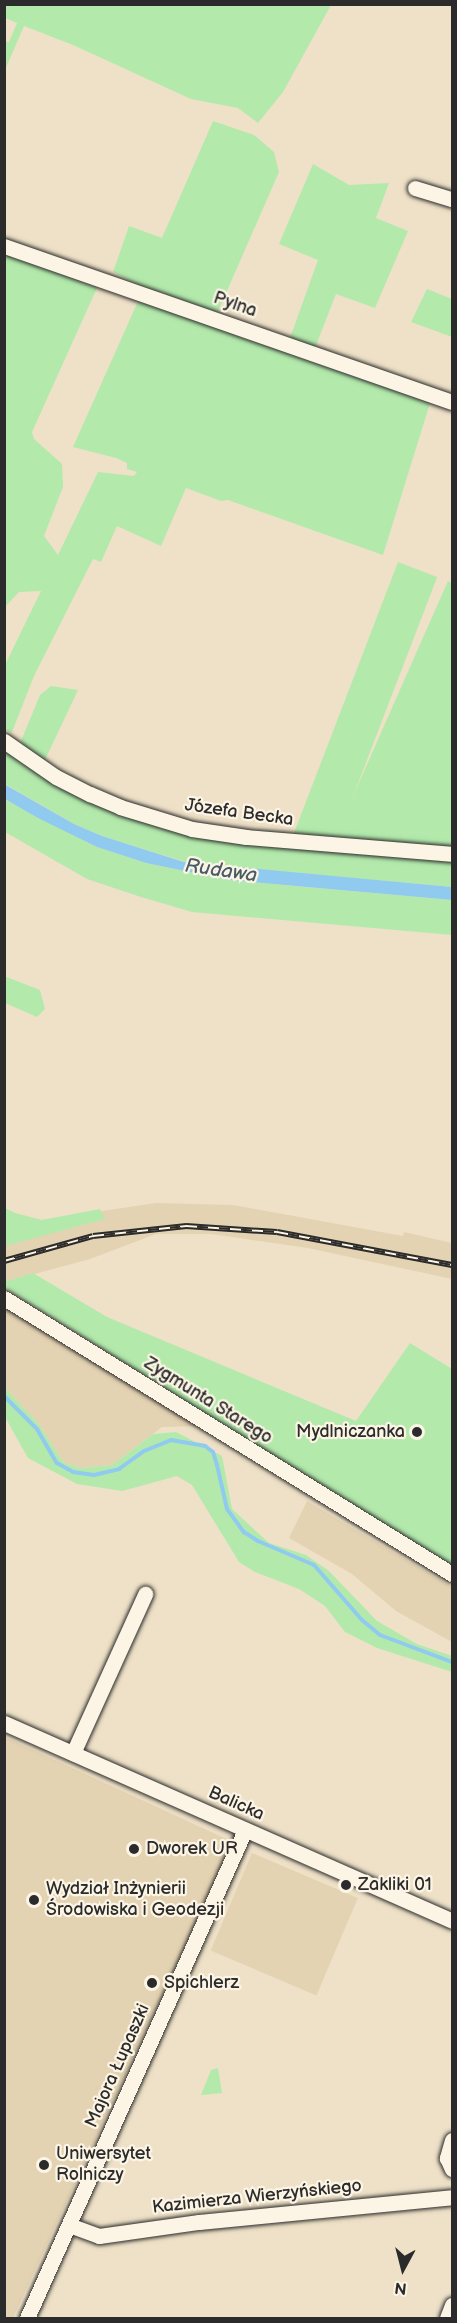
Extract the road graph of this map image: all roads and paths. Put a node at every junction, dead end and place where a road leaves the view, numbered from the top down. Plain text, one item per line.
1 (415, 188) dead end
2 (453, 199) edge
3 (4, 246) edge
4 (453, 402) edge
5 (4, 741) edge
6 (453, 854) edge
7 (4, 1298) edge
8 (453, 1574) edge
9 (145, 1594) dead end
10 (4, 1723) edge
11 (73, 1753) junction
12 (246, 1830) junction
13 (453, 1921) edge
14 (453, 2140) edge
15 (453, 2169) edge
16 (453, 2197) edge
17 (69, 2225) junction
18 (453, 2305) edge
19 (27, 2319) edge
20 (447, 2319) edge

1 - 2 street
3 - 4 street, Pylna
5 - 6 street, Józefa Becka
7 - 8 street, Zygmunta Starego
9 - 11 street
10 - 11 street, Balicka
11 - 12 street, Balicka
12 - 13 street, Balicka
12 - 17 street, Majora Łupaszki
14 - 15 street
16 - 17 street, Kazimierza Wierzyńskiego
17 - 19 street, Majora Łupaszki
18 - 20 street

